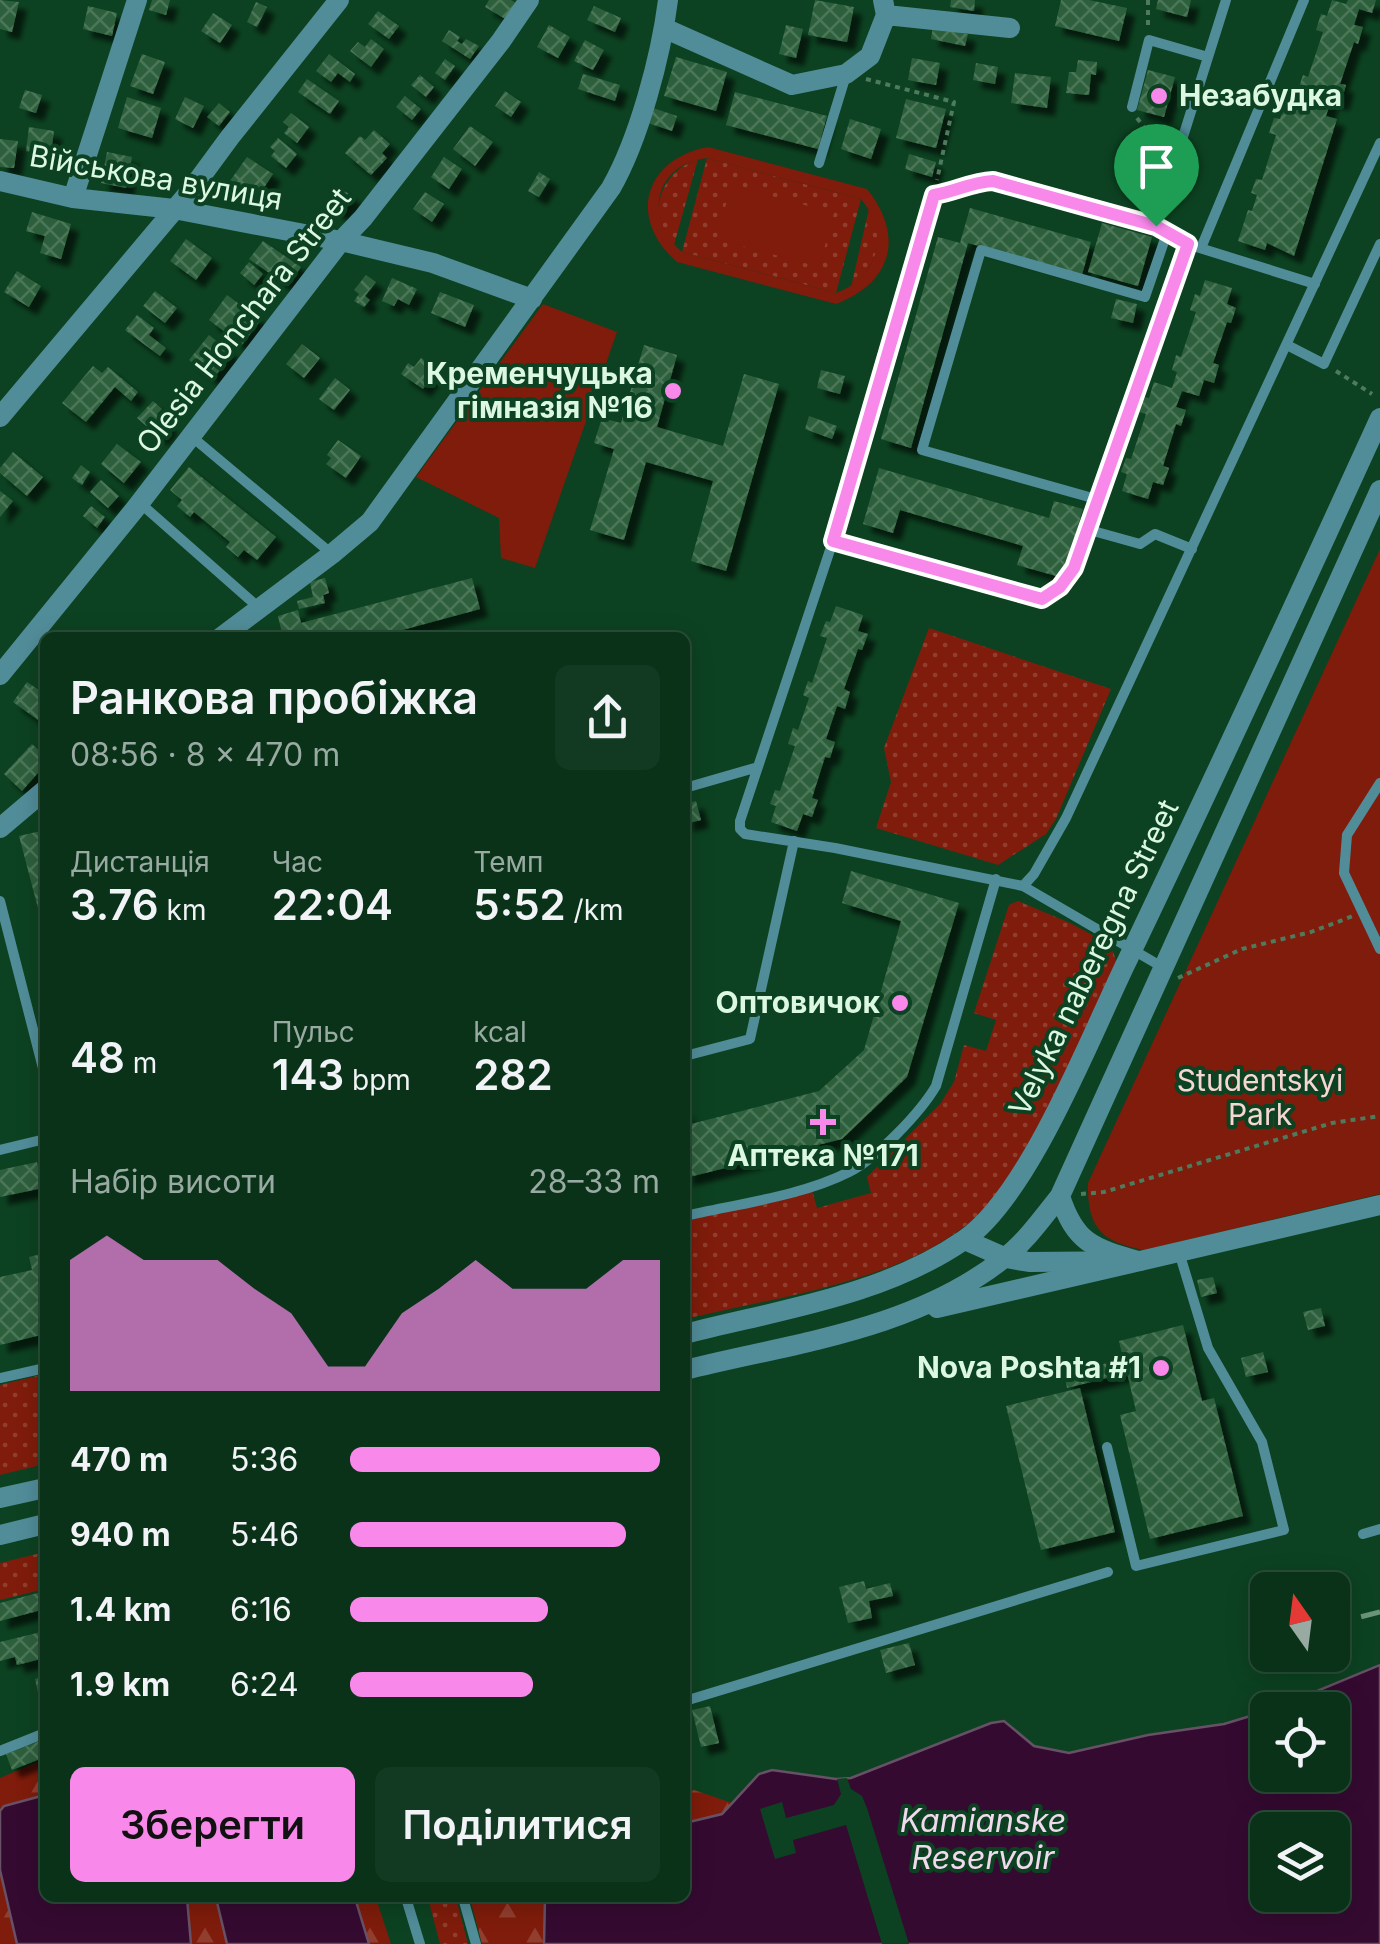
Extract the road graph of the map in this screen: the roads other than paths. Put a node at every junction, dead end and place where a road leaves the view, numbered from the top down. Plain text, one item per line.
1 (137, 0) edge
2 (339, 0) edge
3 (528, 0) edge
4 (668, 0) edge
5 (1226, 0) edge
6 (1304, 0) edge
7 (884, 7) edge
8 (664, 28) junction
9 (1010, 28) dead end
10 (1208, 57) junction
11 (846, 74) junction
12 (1132, 107) road end
13 (1380, 143) edge
14 (820, 163) dead end
15 (0, 182) edge
16 (73, 198) junction
17 (174, 209) junction
18 (1156, 226) junction
19 (1168, 230) junction
20 (341, 241) junction
21 (1188, 244) junction
22 (1380, 244) edge
23 (1201, 248) junction
24 (1315, 284) junction
25 (532, 299) junction
26 (1287, 344) junction
27 (0, 417) edge
28 (1380, 418) edge
29 (191, 436) junction
30 (1380, 490) edge
31 (1096, 500) junction
32 (140, 503) junction
33 (1086, 529) junction
34 (833, 541) junction
35 (1192, 549) junction
36 (332, 554) junction
37 (258, 607) junction
38 (240, 630) edge
39 (0, 675) edge
40 (758, 766) junction
41 (1380, 783) edge
42 (690, 786) edge
43 (40, 794) edge
44 (0, 828) edge
45 (794, 841) junction
46 (996, 880) junction
47 (1023, 886) junction
48 (0, 901) edge
49 (1380, 949) edge
50 (1132, 950) junction
51 (1160, 979) junction
52 (690, 1055) edge
53 (40, 1057) edge
54 (40, 1141) edge
55 (0, 1150) edge
56 (1060, 1196) junction
57 (1380, 1205) edge
58 (690, 1215) edge
59 (966, 1240) junction
60 (1179, 1252) junction
61 (1006, 1258) junction
62 (1140, 1261) junction
63 (905, 1316) junction
64 (690, 1333) edge
65 (40, 1369) edge
66 (690, 1369) edge
67 (0, 1378) edge
68 (1106, 1447) dead end
69 (40, 1489) edge
70 (0, 1498) edge
71 (40, 1525) edge
72 (1380, 1528) edge
73 (0, 1534) edge
74 (1363, 1534) dead end
75 (1108, 1572) dead end
76 (690, 1699) edge
77 (40, 1736) edge
78 (0, 1750) edge
79 (407, 1902) edge
80 (464, 1902) edge
81 (420, 1944) edge
82 (476, 1944) edge

1 - 16 street
2 - 17 street
3 - 20 street, Olesia Honchara Street
4 - 8 street
5 - 10 lane
6 - 23 lane
7 - 9 street
7 - 11 street
8 - 11 street
8 - 25 street
10 - 12 lane
10 - 18 lane
11 - 14 lane
13 - 24 lane
15 - 16 street, Військова вулиця
16 - 17 street, Військова вулиця
17 - 20 street, Військова вулиця
17 - 27 street
18 - 19 lane
18 - 34 lane
19 - 21 lane
19 - 31 lane
20 - 25 street, Військова вулиця
20 - 29 street, Olesia Honchara Street
21 - 23 lane
21 - 31 lane
22 - 26 lane
23 - 24 lane
24 - 26 lane
25 - 36 street
26 - 35 lane
28 - 50 street, Velyka naberegna Street
29 - 32 street, Olesia Honchara Street
29 - 36 lane
30 - 51 street
31 - 33 lane
32 - 37 lane
32 - 39 street, Olesia Honchara Street
33 - 34 lane
33 - 35 lane
34 - 40 lane
35 - 47 lane
36 - 37 street
37 - 38 street
40 - 42 lane
40 - 45 lane
41 - 49 lane
43 - 44 street
45 - 46 lane
45 - 52 lane
46 - 47 lane
46 - 58 lane
47 - 50 lane
48 - 53 lane
50 - 51 lane
50 - 59 street, Velyka naberegna Street
51 - 56 street
54 - 55 lane
56 - 61 street
56 - 62 street
57 - 60 street
59 - 61 street
59 - 64 street, Velyka naberegna Street
60 - 62 street
60 - 68 lane
61 - 62 street
61 - 63 street
62 - 63 street
63 - 66 street
65 - 67 lane
69 - 70 street
71 - 73 street
72 - 74 lane
75 - 76 lane
77 - 78 lane
79 - 81 lane
80 - 82 lane

